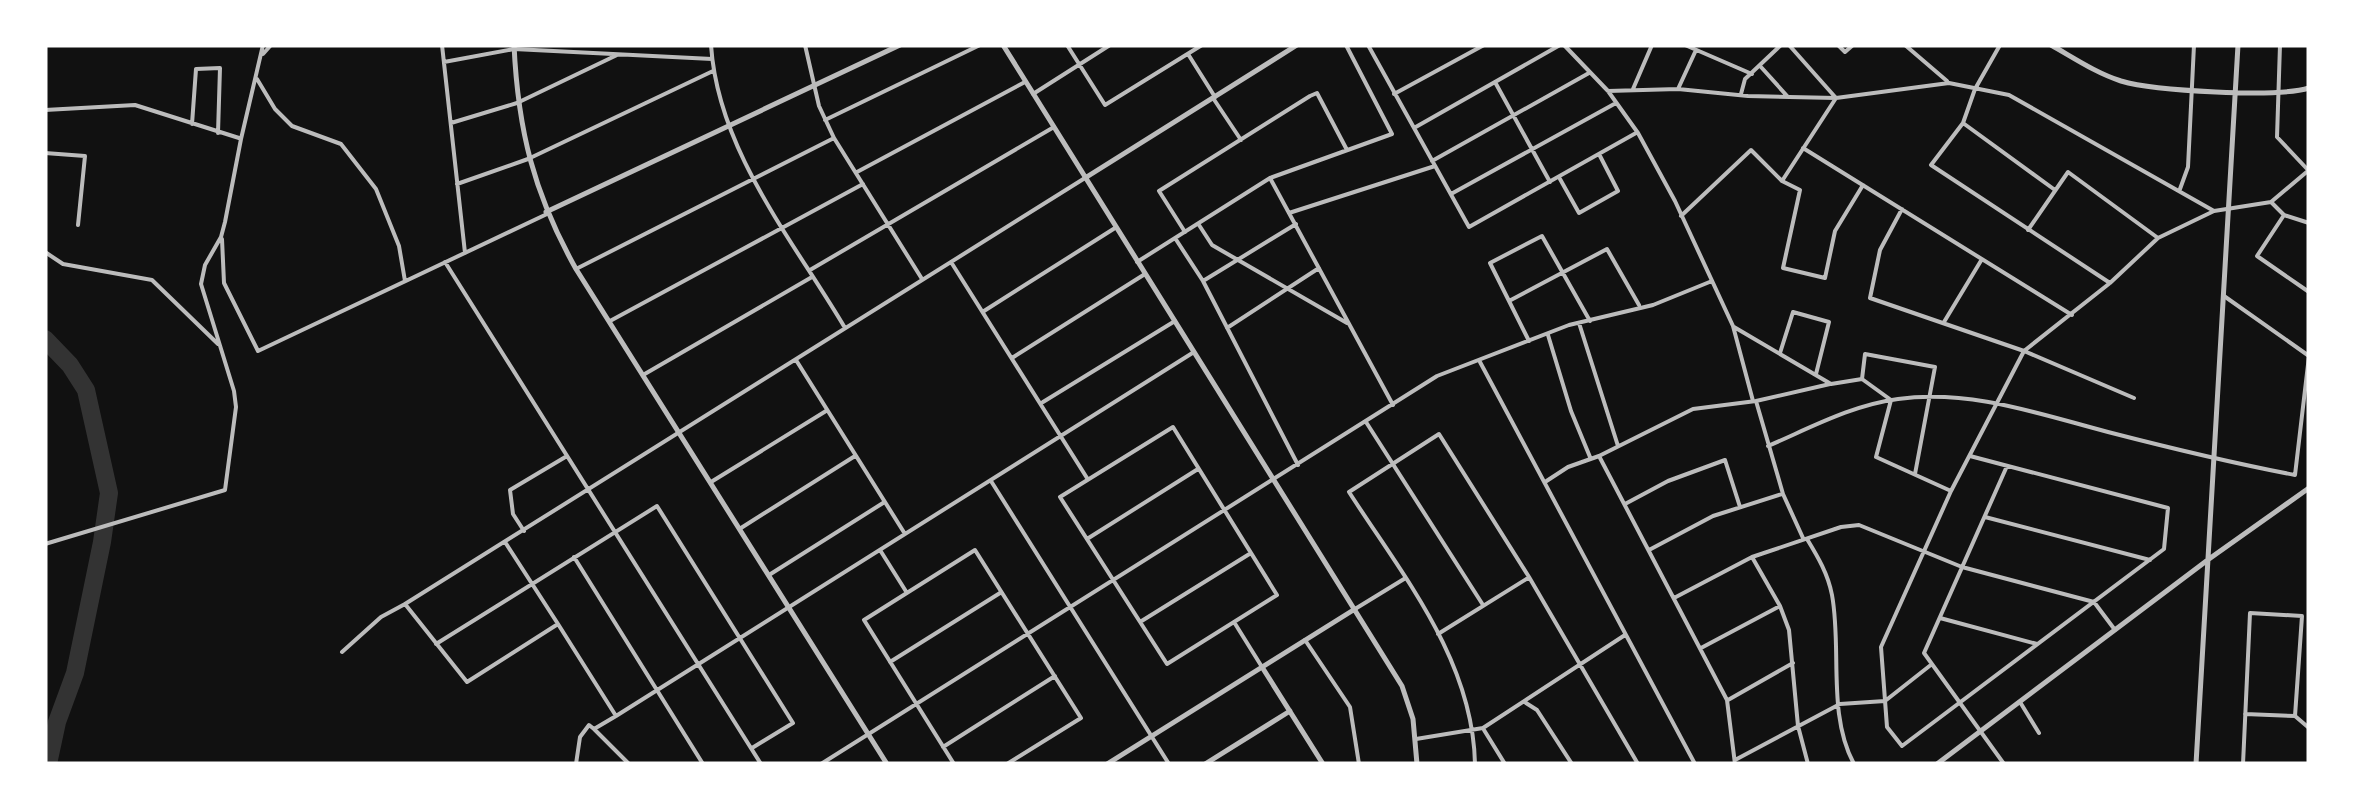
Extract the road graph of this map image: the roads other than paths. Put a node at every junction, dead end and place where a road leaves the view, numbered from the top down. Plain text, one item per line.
1 (263, 45) edge
2 (270, 45) edge
3 (442, 45) edge
4 (711, 45) edge
5 (805, 45) edge
6 (900, 45) edge
7 (980, 45) edge
8 (1003, 45) edge
9 (1068, 45) edge
10 (1110, 45) edge
11 (1202, 45) edge
12 (1297, 45) edge
13 (1346, 45) edge
14 (1368, 45) edge
15 (1484, 45) edge
16 (1562, 45) edge
17 (1652, 45) edge
18 (1685, 45) edge
19 (1789, 45) edge
20 (1838, 45) edge
21 (1853, 45) edge
22 (1905, 45) edge
23 (1918, 45) edge
24 (2000, 45) edge
25 (2051, 45) edge
26 (2194, 45) edge
27 (2238, 45) edge
28 (2280, 45) edge
29 (1777, 46) edge
30 (514, 47) edge
31 (1696, 50) junction
32 (620, 53) junction
33 (1914, 53) junction
34 (263, 54) junction
35 (1188, 54) junction
36 (712, 59) junction
37 (444, 62) junction
38 (1080, 64) junction
39 (1761, 67) junction
40 (714, 70) junction
41 (1592, 72) junction
42 (1752, 74) junction
43 (256, 78) junction
44 (1025, 82) junction
45 (1495, 82) junction
46 (1949, 83) junction
47 (815, 86) junction
48 (1975, 88) junction
49 (2309, 88) edge
50 (1633, 89) junction
51 (1678, 89) junction
52 (2192, 89) junction
53 (1608, 91) junction
54 (2236, 91) junction
55 (2278, 92) junction
56 (1032, 94) junction
57 (1394, 94) junction
58 (1740, 96) junction
59 (1214, 97) junction
60 (1788, 98) junction
61 (1836, 98) junction
62 (1616, 103) junction
63 (516, 104) junction
64 (45, 110) edge
65 (1514, 115) junction
66 (825, 120) junction
67 (450, 123) junction
68 (1963, 123) junction
69 (192, 124) junction
70 (730, 125) junction
71 (1054, 127) junction
72 (1414, 128) junction
73 (218, 132) junction
74 (1638, 133) junction
75 (834, 138) junction
76 (240, 139) junction
77 (1241, 140) junction
78 (1532, 148) junction
79 (1803, 148) junction
80 (1347, 150) junction
81 (45, 153) edge
82 (1599, 154) junction
83 (528, 159) junction
84 (1433, 164) junction
85 (2309, 170) edge
86 (855, 172) junction
87 (1559, 177) junction
88 (1085, 178) junction
89 (1270, 178) junction
90 (754, 181) junction
91 (1782, 181) junction
92 (1550, 182) junction
93 (457, 184) junction
94 (863, 184) junction
95 (1863, 185) junction
96 (2056, 190) junction
97 (2179, 190) junction
98 (1451, 194) junction
99 (2271, 202) junction
100 (2230, 207) junction
101 (1902, 209) junction
102 (2214, 211) junction
103 (546, 213) junction
104 (1289, 213) junction
105 (2284, 215) junction
106 (1681, 216) junction
107 (2309, 222) edge
108 (888, 224) junction
109 (1199, 224) junction
110 (1296, 224) junction
111 (78, 225) dead end
112 (784, 228) junction
113 (1116, 228) junction
114 (2028, 230) junction
115 (1185, 232) junction
116 (222, 237) junction
117 (1176, 238) junction
118 (2158, 238) junction
119 (45, 252) edge
120 (465, 253) junction
121 (1982, 259) junction
122 (1236, 260) junction
123 (445, 262) junction
124 (952, 262) junction
125 (1138, 262) junction
126 (576, 268) junction
127 (1320, 268) junction
128 (812, 273) junction
129 (1145, 274) junction
130 (1564, 274) junction
131 (922, 279) junction
132 (1712, 280) junction
133 (405, 281) junction
134 (1203, 282) junction
135 (2110, 284) junction
136 (1285, 289) junction
137 (2309, 292) edge
138 (2224, 296) junction
139 (1509, 301) junction
140 (1640, 307) junction
141 (984, 311) junction
142 (2072, 314) junction
143 (610, 321) junction
144 (1175, 321) junction
145 (1590, 321) junction
146 (1944, 322) junction
147 (1579, 323) junction
148 (1348, 324) junction
149 (1733, 326) junction
150 (844, 328) junction
151 (1227, 328) junction
152 (1548, 334) junction
153 (2309, 339) edge
154 (1529, 341) junction
155 (221, 346) junction
156 (2302, 349) junction
157 (2024, 350) junction
158 (1194, 352) junction
159 (1779, 354) junction
160 (1012, 358) junction
161 (796, 359) junction
162 (1480, 362) junction
163 (1816, 374) junction
164 (643, 375) junction
165 (1862, 380) junction
166 (1831, 384) junction
167 (1932, 396) junction
168 (2134, 398) dead end
169 (1890, 400) junction
170 (1754, 401) junction
171 (1998, 403) junction
172 (1041, 404) junction
173 (1393, 405) junction
174 (826, 410) junction
175 (1366, 422) junction
176 (680, 432) junction
177 (1062, 436) junction
178 (2300, 442) junction
179 (2309, 443) edge
180 (1618, 446) junction
181 (1768, 446) junction
182 (567, 456) junction
183 (856, 456) junction
184 (1599, 456) junction
185 (1970, 456) junction
186 (1590, 458) junction
187 (2214, 460) junction
188 (1393, 463) junction
189 (1298, 465) junction
190 (2007, 466) junction
191 (1199, 468) junction
192 (1915, 475) junction
193 (1088, 480) junction
194 (1274, 480) junction
195 (991, 481) junction
196 (711, 482) junction
197 (1545, 482) junction
198 (2309, 488) edge
199 (588, 489) junction
200 (1951, 491) junction
201 (1783, 494) junction
202 (884, 503) junction
203 (1624, 504) junction
204 (1740, 508) junction
205 (1225, 510) junction
206 (1985, 518) junction
207 (740, 529) junction
208 (524, 530) junction
209 (614, 532) junction
210 (905, 534) junction
211 (1088, 538) junction
212 (1805, 539) junction
213 (505, 542) junction
214 (45, 544) edge
215 (880, 550) junction
216 (1649, 550) junction
217 (1923, 552) junction
218 (1252, 553) junction
219 (574, 557) junction
220 (1752, 557) junction
221 (2209, 559) junction
222 (2151, 560) junction
223 (1962, 567) junction
224 (769, 575) junction
225 (1529, 577) junction
226 (1404, 579) junction
227 (1113, 580) junction
228 (532, 584) junction
229 (1002, 592) junction
230 (906, 593) junction
231 (1674, 598) junction
232 (2094, 602) junction
233 (405, 604) junction
234 (1483, 606) junction
235 (1780, 606) junction
236 (1071, 607) junction
237 (789, 608) junction
238 (1355, 609) junction
239 (1940, 618) junction
240 (1140, 622) junction
241 (1234, 622) junction
242 (558, 624) junction
243 (2115, 630) junction
244 (1028, 634) junction
245 (1438, 634) junction
246 (1626, 635) junction
247 (740, 638) junction
248 (1306, 640) junction
249 (436, 644) junction
250 (2039, 644) junction
251 (1701, 648) junction
252 (342, 652) dead end
253 (890, 662) junction
254 (698, 664) junction
255 (1581, 664) junction
256 (1794, 664) junction
257 (1932, 664) junction
258 (1262, 667) junction
259 (1055, 676) junction
260 (656, 690) junction
261 (1728, 700) junction
262 (1885, 701) junction
263 (1526, 702) junction
264 (1960, 702) junction
265 (2020, 702) junction
266 (916, 704) junction
267 (1840, 704) junction
268 (1290, 711) junction
269 (2245, 714) junction
270 (616, 716) junction
271 (2295, 716) junction
272 (1798, 726) junction
273 (1483, 728) junction
274 (2309, 728) edge
275 (594, 729) junction
276 (1982, 730) junction
277 (1472, 731) junction
278 (2039, 733) dead end
279 (868, 734) junction
280 (1151, 736) junction
281 (1416, 739) junction
282 (943, 747) junction
283 (752, 749) junction
284 (1015, 762) edge
285 (1735, 762) edge
286 (576, 764) edge
287 (629, 764) edge
288 (702, 764) edge
289 (761, 764) edge
290 (821, 764) edge
291 (887, 764) edge
292 (954, 764) edge
293 (1007, 764) edge
294 (1107, 764) edge
295 (1169, 764) edge
296 (1205, 764) edge
297 (1323, 764) edge
298 (1359, 764) edge
299 (1417, 764) edge
300 (1475, 764) edge
301 (1506, 764) edge
302 (1572, 764) edge
303 (1638, 764) edge
304 (1694, 764) edge
305 (1808, 764) edge
306 (1854, 764) edge
307 (1937, 764) edge
308 (2004, 764) edge
309 (2196, 764) edge
310 (2242, 764) edge

1 - 34 street
2 - 34 street
3 - 37 street
4 - 36 street
5 - 47 street
6 - 47 street
7 - 66 street
8 - 44 street
9 - 38 street
10 - 38 street
11 - 35 street
12 - 59 street
13 - 80 street
14 - 57 street
15 - 57 street
16 - 41 street
16 - 45 street
17 - 50 street
18 - 31 street
19 - 61 street
20 - 21 street
22 - 33 street
23 - 33 street
24 - 48 street
25 - 52 street
26 - 52 street
27 - 54 street
28 - 55 street
29 - 39 street
30 - 32 street
30 - 37 street
30 - 63 street
31 - 42 street
31 - 51 street
32 - 36 street
32 - 63 street
33 - 46 street
34 - 43 street
35 - 38 street
35 - 59 street
36 - 40 street
37 - 67 street
38 - 56 street
39 - 42 street
39 - 60 street
40 - 70 street
40 - 83 street
41 - 53 street
41 - 65 street
42 - 58 street
43 - 76 street
43 - 133 street
44 - 56 street
44 - 86 street
45 - 65 street
45 - 72 street
46 - 48 street
46 - 61 street
47 - 66 street
47 - 70 street
48 - 68 street
48 - 97 street
49 - 55 street
50 - 51 street
50 - 53 street
51 - 58 street
52 - 54 street
52 - 97 street
53 - 62 street
54 - 55 street
54 - 100 street
55 - 85 street
56 - 71 street
57 - 72 street
58 - 60 street
59 - 77 street
59 - 88 street
60 - 61 street
61 - 79 street
62 - 74 street
62 - 78 street
63 - 67 street
63 - 83 street
64 - 69 street
65 - 78 street
65 - 84 street
66 - 75 street
67 - 93 street
68 - 96 street
68 - 114 street
69 - 73 street
69 - 73 street
70 - 90 street
70 - 103 street
71 - 88 street
71 - 108 street
72 - 84 street
73 - 76 street
74 - 82 street
74 - 106 street
75 - 86 street
75 - 90 street
76 - 116 street
77 - 80 street
77 - 115 street
78 - 92 street
78 - 98 street
79 - 91 street
79 - 95 street
80 - 89 street
81 - 111 street
82 - 87 street
82 - 87 street
83 - 93 street
83 - 103 street
84 - 98 street
84 - 104 street
85 - 99 street
86 - 94 street
87 - 92 street
88 - 113 street
88 - 124 street
89 - 104 street
89 - 109 street
90 - 112 street
90 - 126 street
91 - 95 street
91 - 106 street
92 - 98 street
93 - 120 street
94 - 108 street
94 - 112 street
95 - 101 street
96 - 114 street
96 - 118 street
97 - 102 street
99 - 100 street
99 - 105 street
100 - 102 street
100 - 138 street
101 - 121 street
101 - 146 street
102 - 118 street
103 - 120 street
103 - 126 street
104 - 110 street
105 - 107 street
105 - 137 street
106 - 132 street
108 - 128 street
108 - 131 street
109 - 115 street
109 - 122 street
110 - 122 street
110 - 127 street
112 - 128 street
112 - 143 street
113 - 125 street
113 - 141 street
114 - 135 street
115 - 117 street
116 - 133 street
116 - 155 street
117 - 125 street
117 - 134 street
118 - 135 street
119 - 155 street
120 - 123 street
121 - 142 street
121 - 146 street
122 - 134 street
122 - 136 street
123 - 133 street
123 - 182 street
124 - 131 street
124 - 141 street
125 - 129 street
126 - 143 street
127 - 136 street
127 - 148 street
128 - 150 street
128 - 164 street
129 - 144 street
129 - 160 street
130 - 139 street
130 - 139 street
130 - 140 street
130 - 145 street
131 - 150 street
132 - 140 street
132 - 149 street
134 - 151 street
135 - 142 street
136 - 148 street
136 - 151 street
138 - 156 street
138 - 187 street
139 - 154 street
140 - 145 street
141 - 160 street
142 - 157 street
143 - 164 street
144 - 158 street
144 - 172 street
145 - 147 street
146 - 157 street
147 - 152 street
147 - 180 street
148 - 173 street
149 - 159 street
149 - 170 street
150 - 161 street
151 - 189 street
152 - 154 street
152 - 186 street
153 - 156 street
154 - 162 street
155 - 214 street
156 - 178 street
157 - 168 street
157 - 171 street
158 - 177 street
158 - 194 street
159 - 163 street
159 - 163 street
160 - 172 street
161 - 174 street
161 - 176 street
162 - 173 street
162 - 197 street
163 - 166 street
164 - 176 street
165 - 166 street
165 - 167 street
165 - 169 street
166 - 170 street
167 - 169 street
167 - 171 street
167 - 192 street
169 - 181 street
169 - 192 street
170 - 180 street
170 - 181 street
171 - 185 street
171 - 187 street
172 - 177 street
173 - 175 street
174 - 183 street
174 - 196 street
175 - 188 street
175 - 189 street
176 - 196 street
176 - 199 street
177 - 193 street
177 - 195 street
178 - 179 street
178 - 187 street
180 - 184 street
181 - 201 street
182 - 199 street
182 - 208 street
183 - 202 street
183 - 207 street
184 - 186 street
184 - 203 street
185 - 190 street
185 - 200 street
186 - 197 street
187 - 221 street
188 - 225 street
188 - 226 street
188 - 234 street
189 - 194 street
190 - 206 street
190 - 222 street
191 - 193 street
191 - 205 street
191 - 211 street
192 - 200 street
193 - 211 street
194 - 205 street
194 - 238 street
195 - 210 street
195 - 236 street
196 - 207 street
197 - 246 street
198 - 221 street
199 - 208 street
199 - 209 street
200 - 217 street
201 - 204 street
201 - 212 street
202 - 210 street
202 - 224 street
203 - 204 street
203 - 216 street
204 - 216 street
205 - 218 street
205 - 227 street
206 - 222 street
206 - 223 street
207 - 224 street
208 - 213 street
209 - 219 street
209 - 247 street
209 - 254 street
210 - 215 street
211 - 227 street
212 - 217 street
212 - 220 street
212 - 267 street
213 - 228 street
213 - 233 street
215 - 230 street
215 - 237 street
216 - 231 street
217 - 223 street
217 - 262 street
218 - 240 street
218 - 241 street
219 - 228 street
219 - 260 street
220 - 231 street
220 - 235 street
221 - 243 street
221 - 309 street
222 - 232 street
223 - 232 street
223 - 239 street
224 - 237 street
225 - 234 street
225 - 255 street
226 - 238 street
226 - 245 street
227 - 236 street
227 - 240 street
228 - 242 street
228 - 249 street
229 - 230 street
229 - 244 street
229 - 253 street
230 - 253 street
231 - 251 street
232 - 243 street
232 - 250 street
233 - 249 street
233 - 252 street
234 - 245 street
235 - 251 street
235 - 256 street
236 - 244 street
236 - 280 street
237 - 247 street
237 - 279 street
238 - 248 street
238 - 281 street
239 - 250 street
239 - 257 street
240 - 241 street
241 - 258 street
242 - 249 street
242 - 270 street
243 - 265 street
244 - 259 street
244 - 266 street
245 - 277 street
246 - 255 street
246 - 304 street
247 - 254 street
247 - 283 street
248 - 258 street
248 - 298 street
250 - 264 street
251 - 261 street
253 - 266 street
254 - 260 street
254 - 283 street
255 - 263 street
255 - 303 street
256 - 261 street
256 - 272 street
257 - 262 street
257 - 264 street
258 - 268 street
258 - 280 street
259 - 282 street
259 - 284 street
260 - 270 street
260 - 288 street
261 - 285 street
262 - 264 street
262 - 267 street
263 - 273 street
263 - 302 street
264 - 276 street
265 - 276 street
265 - 278 street
266 - 279 street
266 - 282 street
267 - 272 street
267 - 306 street
268 - 296 street
268 - 297 street
269 - 271 street
269 - 271 street
269 - 310 street
270 - 275 street
271 - 274 street
272 - 285 street
272 - 305 street
273 - 277 street
273 - 301 street
275 - 286 street
275 - 287 street
276 - 307 street
276 - 308 street
277 - 281 street
277 - 300 street
279 - 290 street
279 - 291 street
280 - 294 street
280 - 295 street
281 - 299 street
282 - 292 street
283 - 289 street
284 - 293 street

